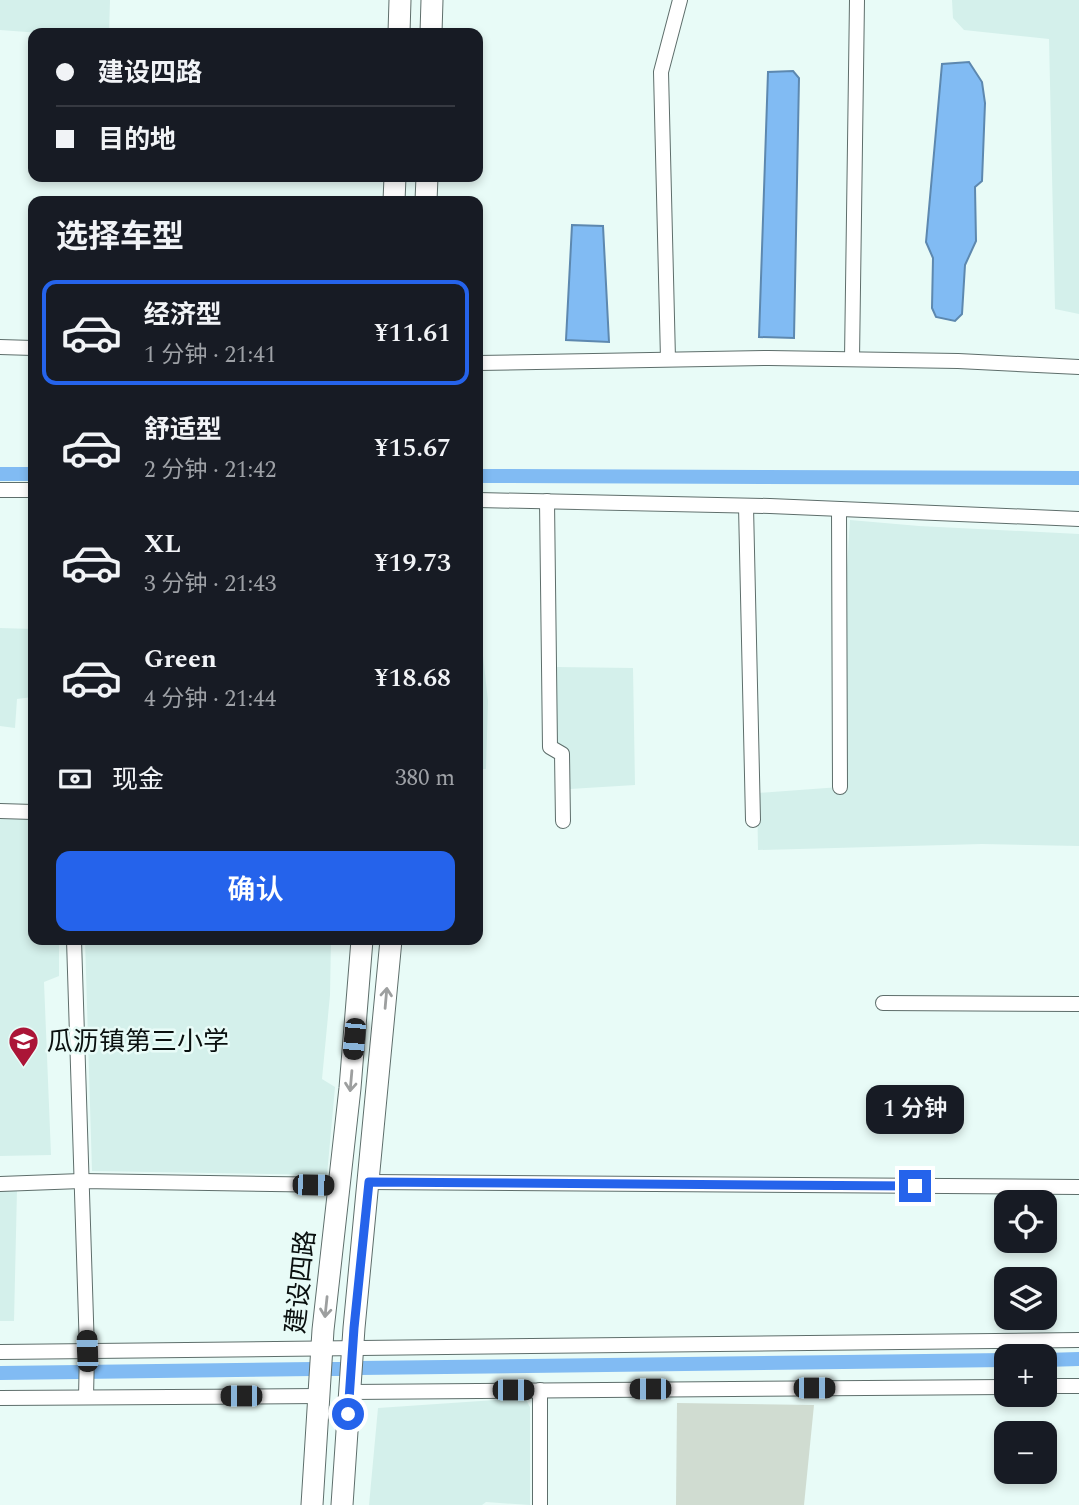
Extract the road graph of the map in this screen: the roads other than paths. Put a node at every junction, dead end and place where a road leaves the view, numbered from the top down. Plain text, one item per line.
1 (400, 0) edge
2 (432, 0) edge
3 (680, 0) edge
4 (857, 0) edge
5 (399, 28) edge
6 (431, 28) edge
7 (0, 347) edge
8 (28, 348) edge
9 (668, 359) junction
10 (852, 359) junction
11 (483, 363) edge
12 (1079, 367) edge
13 (0, 490) edge
14 (28, 490) edge
15 (483, 500) edge
16 (547, 501) junction
17 (746, 506) junction
18 (839, 509) junction
19 (1079, 519) edge
20 (840, 787) dead end
21 (0, 811) edge
22 (28, 811) edge
23 (753, 820) dead end
24 (563, 821) dead end
25 (74, 945) edge
26 (362, 945) edge
27 (391, 945) edge
28 (883, 1003) dead end
29 (1079, 1004) edge
30 (81, 1181) junction
31 (369, 1182) junction
32 (0, 1184) edge
33 (339, 1185) junction
34 (1079, 1187) edge
35 (1079, 1340) edge
36 (353, 1348) junction
37 (322, 1349) junction
38 (0, 1352) edge
39 (87, 1352) junction
40 (1079, 1386) edge
41 (994, 1387) edge
42 (1057, 1387) edge
43 (540, 1390) junction
44 (349, 1392) junction
45 (86, 1396) junction
46 (319, 1396) junction
47 (0, 1398) edge
48 (312, 1505) edge
49 (342, 1505) edge
50 (540, 1505) edge

1 - 5 main road
2 - 6 main road
3 - 9 street
4 - 10 street
7 - 8 street
9 - 10 street
9 - 11 street
10 - 12 street
13 - 14 street
15 - 16 street
16 - 17 street
16 - 24 street
17 - 18 street
17 - 23 street
18 - 19 street
18 - 20 street
21 - 22 street
25 - 30 street
26 -> 33 main road, 建设四路
31 -> 27 main road
28 - 29 street
30 - 32 street
30 - 33 street
30 - 39 street
31 - 34 street
31 - 36 main road
33 -> 37 main road, 建设四路
35 - 36 street
36 - 37 street
36 - 44 main road
37 - 39 street
37 - 46 main road, 建设四路
38 - 39 street
39 - 45 street
40 - 42 street
41 - 43 street
43 - 44 street
43 - 50 street
44 - 49 main road
45 - 46 street
45 - 47 street
46 - 48 main road, 建设四路

